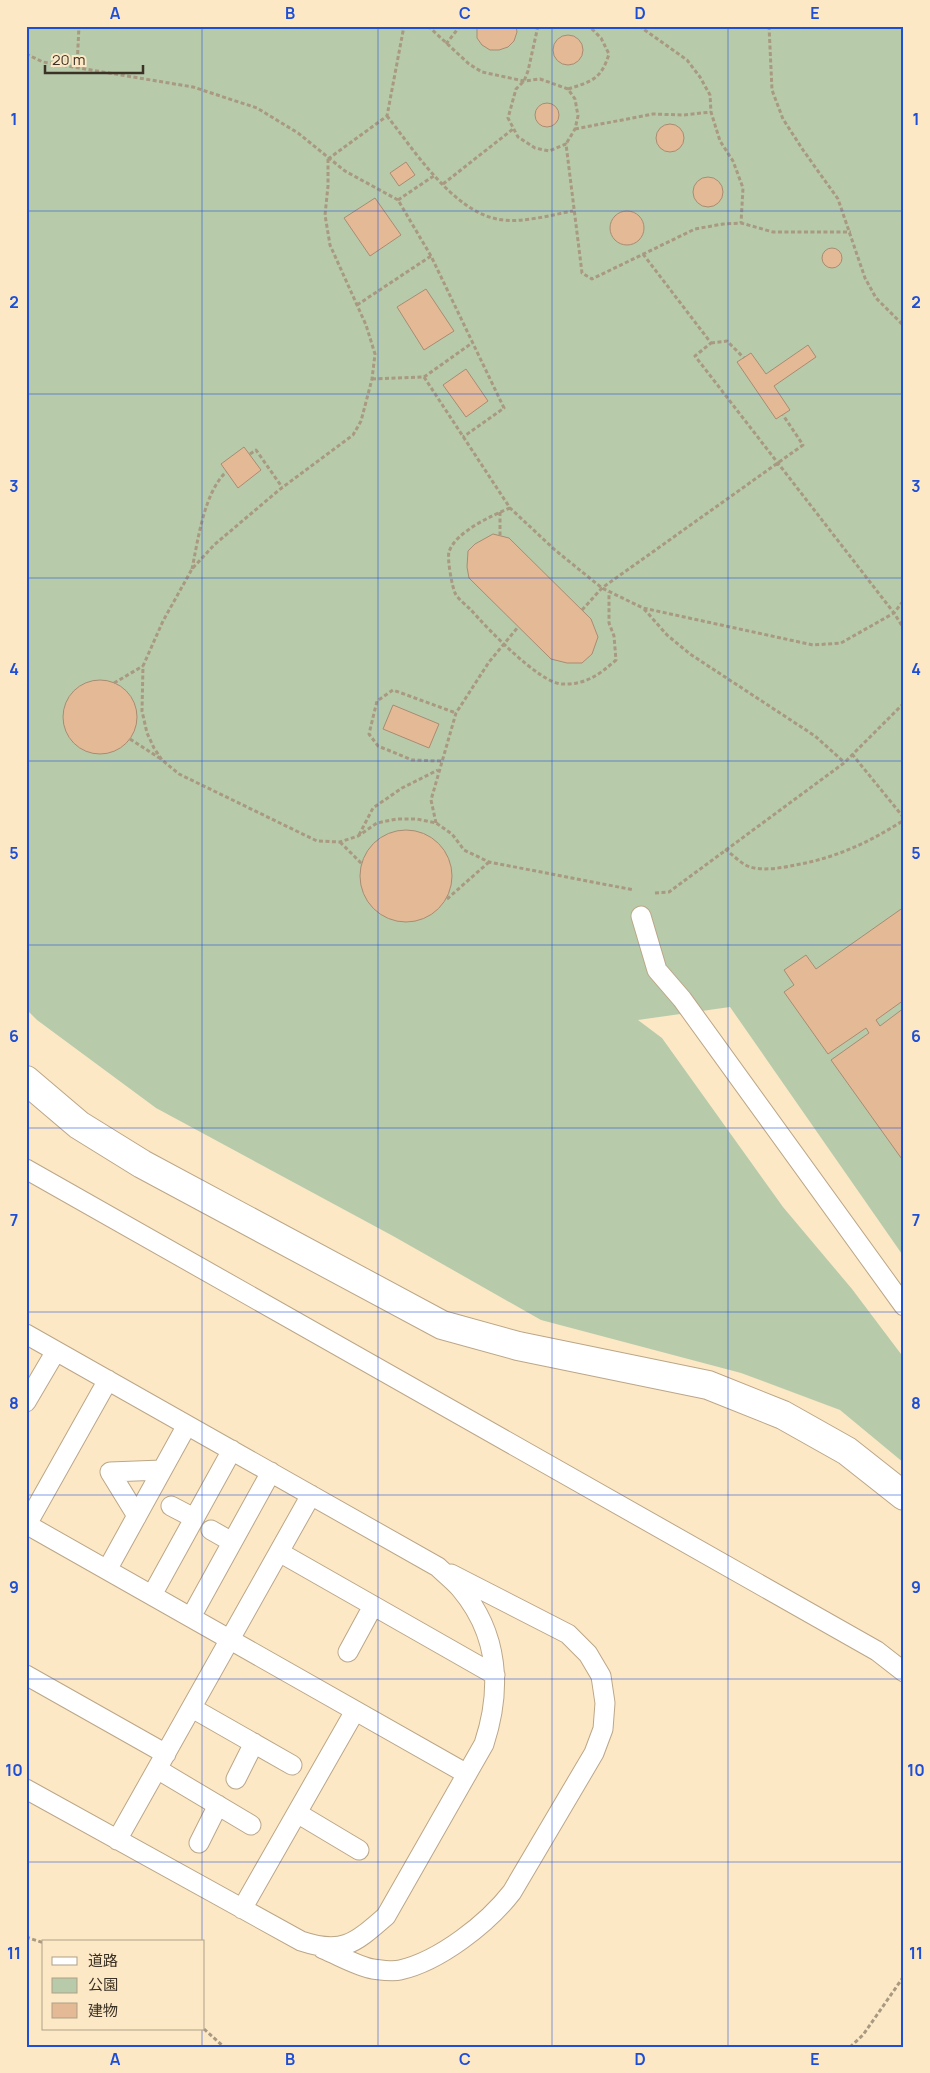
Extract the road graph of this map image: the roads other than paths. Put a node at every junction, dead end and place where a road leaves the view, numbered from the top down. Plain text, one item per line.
1 (640, 916) dead end
2 (26, 1080) edge
3 (26, 1169) edge
4 (904, 1306) edge
5 (26, 1334) edge
6 (56, 1351) junction
7 (108, 1380) junction
8 (26, 1402) edge
9 (187, 1425) junction
10 (232, 1450) junction
11 (162, 1470) junction
12 (270, 1472) junction
13 (311, 1495) junction
14 (904, 1496) edge
15 (171, 1506) dead end
16 (137, 1516) junction
17 (194, 1518) junction
18 (26, 1525) edge
19 (211, 1530) dead end
20 (232, 1542) junction
21 (279, 1552) junction
22 (438, 1567) junction
23 (107, 1570) junction
24 (152, 1595) junction
25 (373, 1606) junction
26 (191, 1618) junction
27 (230, 1639) junction
28 (348, 1652) dead end
29 (904, 1672) edge
30 (26, 1675) edge
31 (495, 1675) junction
32 (192, 1708) junction
33 (356, 1711) junction
34 (254, 1744) junction
35 (161, 1761) junction
36 (292, 1765) dead end
37 (467, 1774) junction
38 (236, 1779) dead end
39 (26, 1788) edge
40 (218, 1806) junction
41 (297, 1813) junction
42 (251, 1825) dead end
43 (117, 1840) junction
44 (199, 1842) dead end
45 (358, 1850) dead end
46 (242, 1909) junction
47 (322, 1948) junction

1 - 4 lane
2 - 14 street
3 - 29 lane
5 - 6 lane
6 - 7 lane
6 - 8 lane
7 - 9 lane
7 - 18 lane
9 - 10 lane
9 - 11 lane
10 - 12 lane
10 - 17 lane
11 - 16 lane
11 - 16 lane
12 - 13 lane
12 - 20 lane
13 - 21 lane
13 - 22 lane
15 - 17 lane
16 - 23 lane
17 - 24 lane
18 - 23 lane
19 - 20 lane
20 - 26 lane
21 - 25 lane
21 - 27 lane
22 - 31 lane
22 - 47 lane
23 - 24 lane
24 - 26 lane
25 - 28 lane
25 - 31 lane
26 - 27 lane
27 - 32 lane
27 - 33 lane
30 - 35 lane
31 - 37 lane
32 - 34 lane
32 - 35 lane
33 - 37 lane
33 - 41 lane
34 - 36 lane
34 - 38 lane
35 - 40 lane
35 - 43 lane
37 - 47 lane
39 - 43 lane
40 - 42 lane
40 - 44 lane
41 - 45 lane
41 - 46 lane
43 - 46 lane
46 - 47 lane

